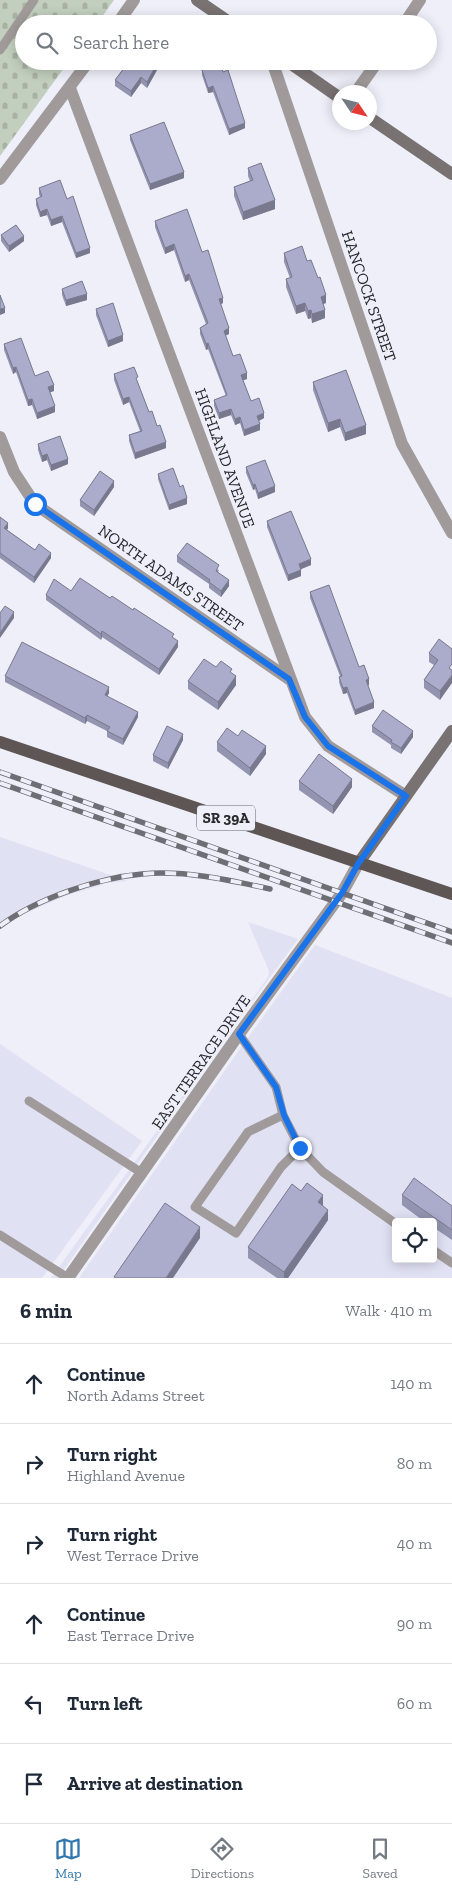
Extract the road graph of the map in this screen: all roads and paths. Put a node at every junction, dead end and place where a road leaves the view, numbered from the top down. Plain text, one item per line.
1 (34, 0) edge
2 (134, 0) edge
3 (197, 0) edge
4 (420, 0) edge
5 (24, 15) edge
6 (123, 15) edge
7 (219, 15) edge
8 (410, 15) edge
9 (15, 28) edge
10 (0, 50) edge
11 (83, 70) edge
12 (275, 70) edge
13 (300, 70) edge
14 (372, 70) edge
15 (361, 85) edge
16 (70, 88) junction
17 (332, 92) edge
18 (377, 123) edge
19 (452, 174) edge
20 (0, 179) edge
21 (0, 437) edge
22 (452, 533) edge
23 (289, 679) junction
24 (452, 731) edge
25 (0, 742) edge
26 (406, 796) junction
27 (358, 864) junction
28 (452, 894) edge
29 (239, 1034) junction
30 (29, 1101) dead end
31 (284, 1115) junction
32 (300, 1148) junction
33 (142, 1173) junction
34 (392, 1221) edge
35 (0, 1235) edge
36 (437, 1253) edge
37 (452, 1264) edge
38 (68, 1278) edge

1 - 5 lane
2 - 6 street
3 - 7 street
4 - 8 street
9 - 10 lane
11 - 16 street
12 - 22 street, HANCOCK STREET
13 - 17 street
14 - 15 street
16 - 20 street
16 - 23 street, HIGHLAND AVENUE
18 - 19 street
21 - 23 street, NORTH ADAMS STREET
23 - 26 street, HIGHLAND AVENUE
24 - 26 street
25 - 27 main road, SR 39A
26 - 27 street
27 - 28 main road, SR 39A
27 - 29 street, EAST TERRACE DRIVE
29 - 31 lane
29 - 33 street, EAST TERRACE DRIVE
30 - 33 lane
31 - 32 lane
31 - 32 lane
32 - 34 lane
33 - 38 street, EAST TERRACE DRIVE
35 - 38 lane
36 - 37 lane

